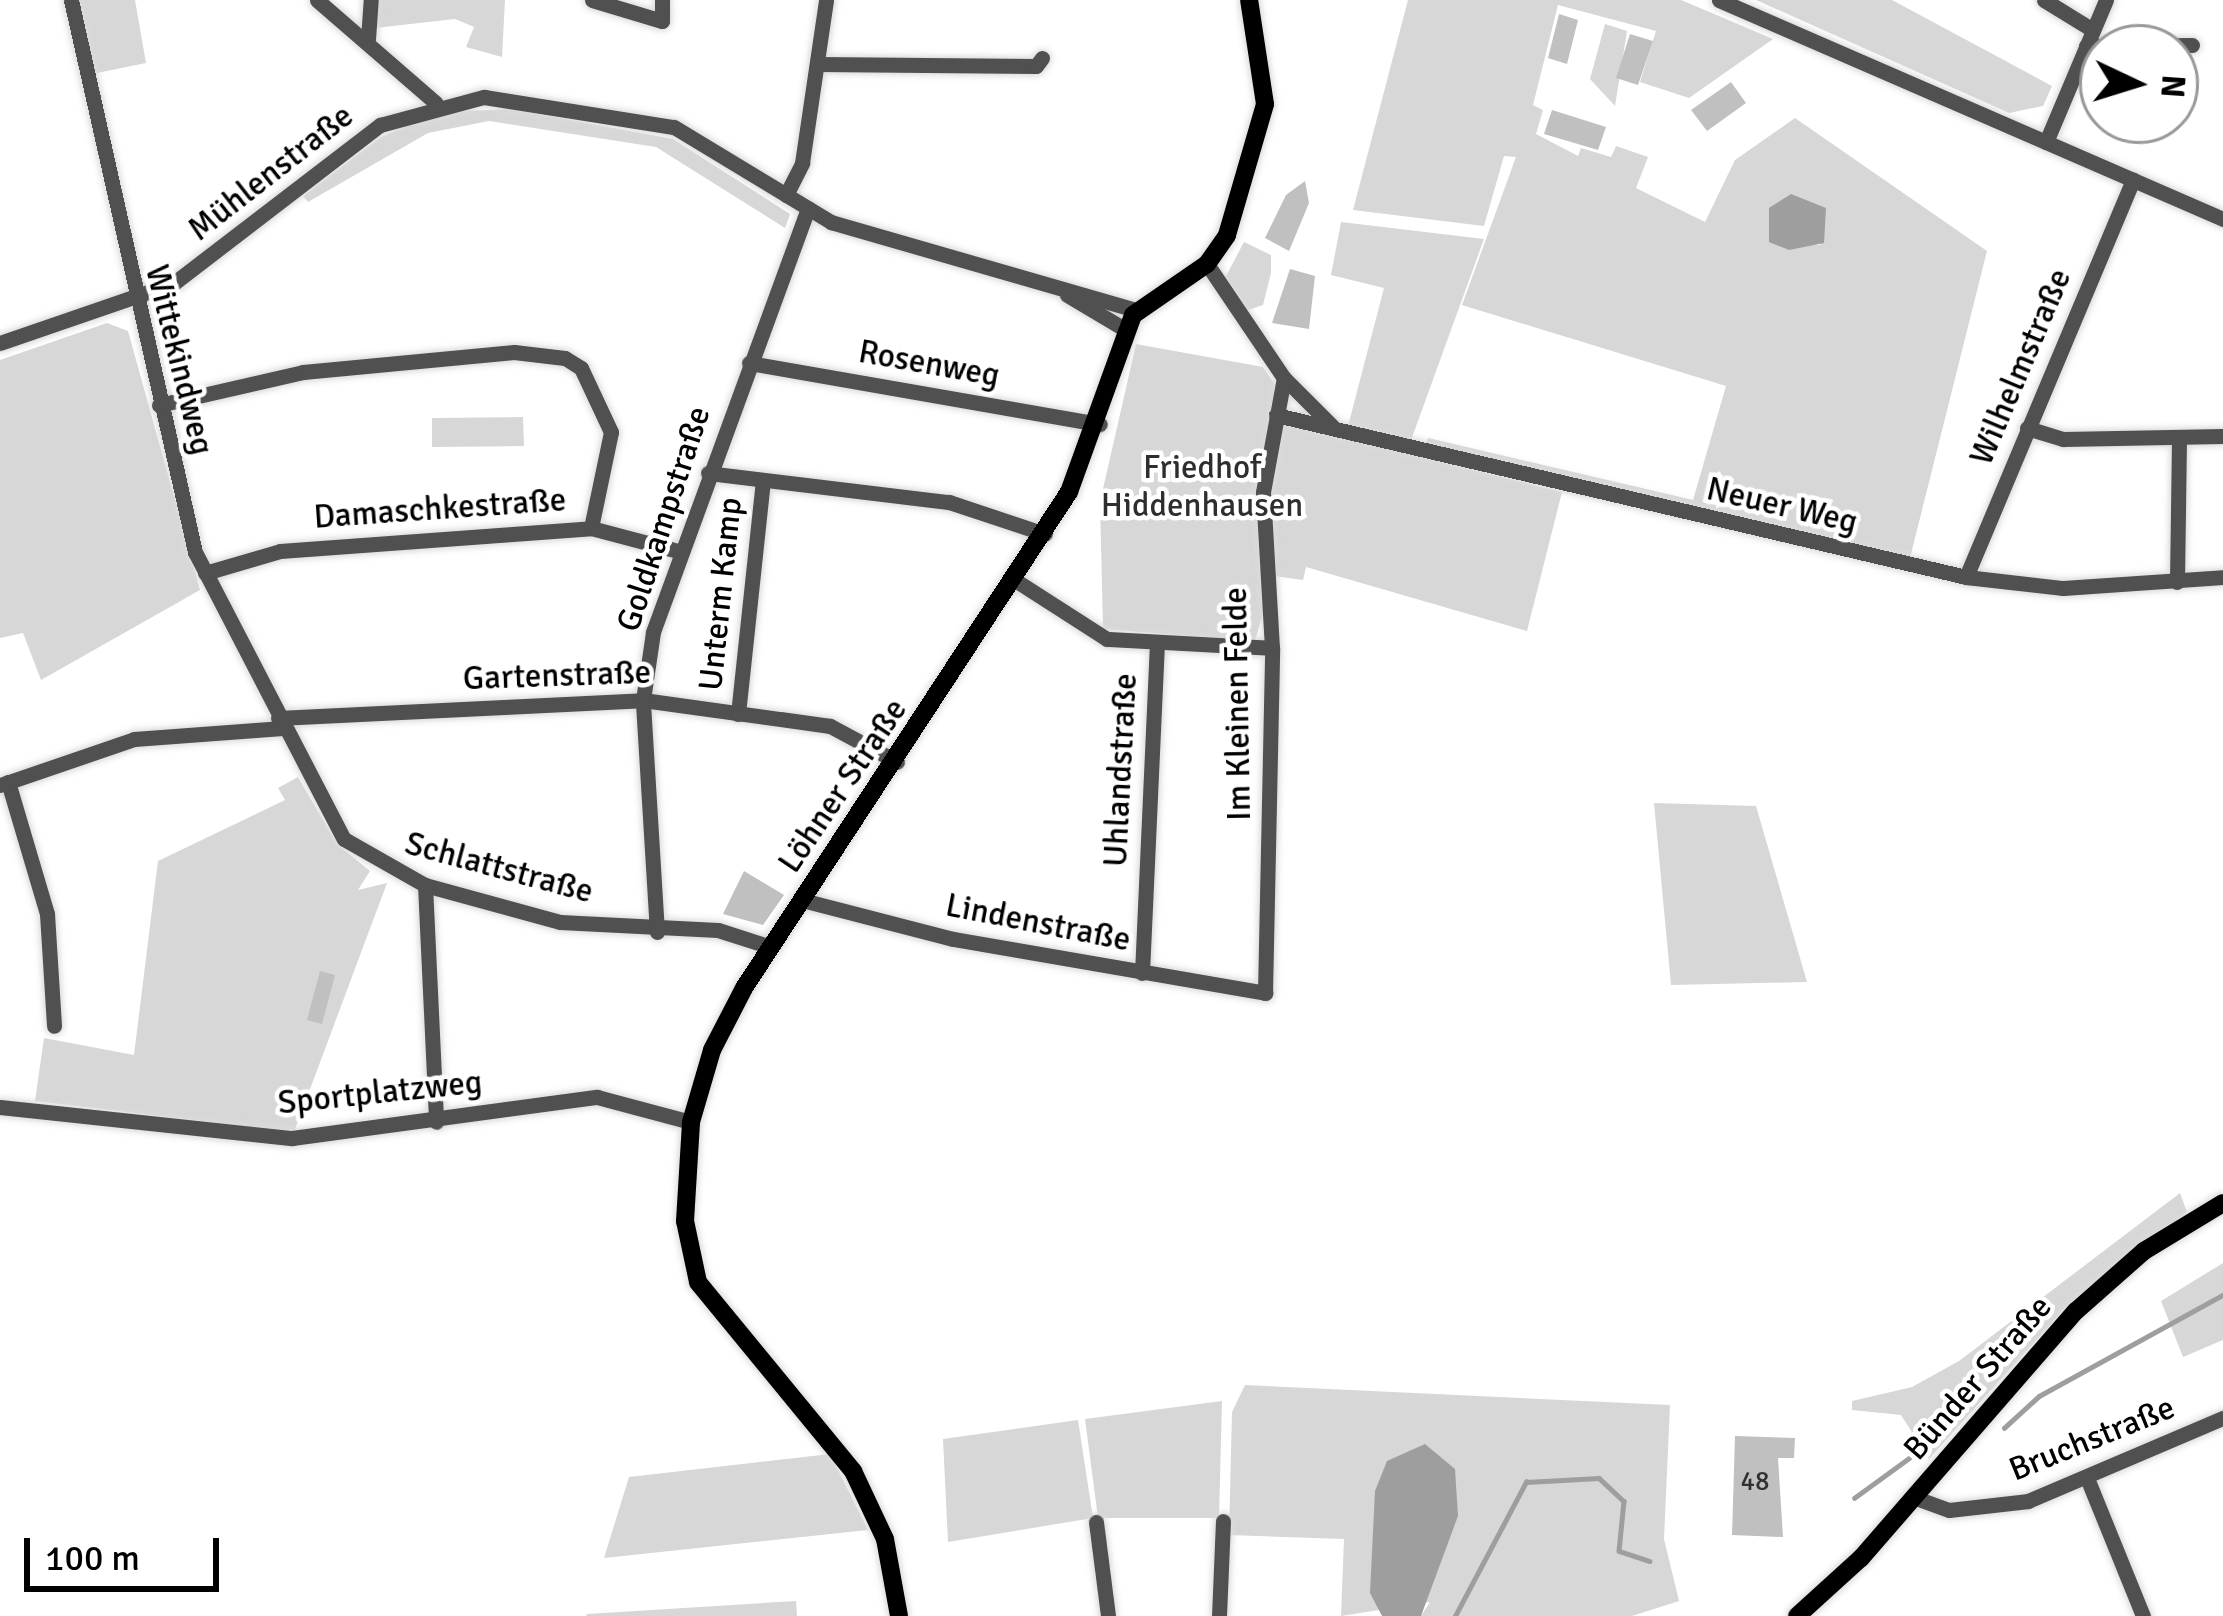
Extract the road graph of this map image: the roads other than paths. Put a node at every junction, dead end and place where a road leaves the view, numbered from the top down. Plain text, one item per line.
1 (71, 0) edge
2 (317, 0) edge
3 (371, 0) edge
4 (592, 0) edge
5 (662, 0) edge
6 (826, 0) edge
7 (1249, 0) edge
8 (1719, 0) edge
9 (2044, 0) edge
10 (2085, 24) edge
11 (368, 39) junction
12 (1042, 58) dead end
13 (2079, 63) edge
14 (817, 64) junction
15 (436, 103) junction
16 (2046, 142) junction
17 (2133, 180) junction
18 (786, 195) junction
19 (808, 209) junction
20 (2223, 219) edge
21 (1207, 264) junction
22 (1053, 288) junction
23 (131, 299) junction
24 (1136, 310) junction
25 (1126, 330) junction
26 (0, 344) edge
27 (749, 363) junction
28 (1284, 378) junction
29 (159, 405) junction
30 (1276, 415) junction
31 (1100, 424) junction
32 (2027, 428) junction
33 (1335, 429) junction
34 (2223, 436) edge
35 (2180, 443) junction
36 (708, 473) junction
37 (763, 481) junction
38 (591, 528) junction
39 (1045, 534) junction
40 (678, 550) junction
41 (205, 573) junction
42 (1966, 577) junction
43 (2223, 577) edge
44 (1015, 580) junction
45 (2176, 582) junction
46 (1157, 642) junction
47 (1272, 648) junction
48 (643, 700) junction
49 (738, 714) junction
50 (281, 723) junction
51 (897, 762) junction
52 (4, 784) edge
53 (424, 885) junction
54 (802, 900) junction
55 (657, 932) junction
56 (771, 947) junction
57 (1142, 973) junction
58 (1265, 993) joint
59 (54, 1026) dead end
60 (0, 1107) edge
61 (692, 1122) junction
62 (436, 1123) junction
63 (2223, 1204) edge
64 (2223, 1418) edge
65 (2087, 1478) junction
66 (1912, 1497) junction
67 (1222, 1521) dead end
68 (1096, 1522) dead end
69 (899, 1616) edge
70 (1108, 1616) edge
71 (1220, 1616) edge
72 (1797, 1616) edge
73 (2143, 1616) edge

1 - 23 street, Wittekindweg
2 - 11 street
3 - 11 street
4 - 5 street
6 - 14 street
7 - 21 main road
8 - 16 street
9 - 10 street
11 - 15 street
12 - 14 street
13 - 16 street
14 - 18 street
15 - 18 street, Mühlenstraße
15 - 23 street, Mühlenstraße
16 - 17 street
17 - 20 street
17 - 32 street, Wilhelmstraße
18 - 19 street, Mühlenstraße
19 - 22 street, Mühlenstraße
19 - 27 street, Goldkampstraße
21 - 24 main road
21 - 28 street
22 - 24 street, Mühlenstraße
22 - 25 street, Mühlenstraße
23 - 26 street, Mühlenstraße
23 - 29 street, Wittekindweg
24 - 25 main road, Löhner Straße
25 - 31 main road, Löhner Straße
27 - 31 street, Rosenweg
27 - 36 street, Goldkampstraße
28 - 30 street
28 - 33 street
29 - 38 street
29 - 41 street, Wittekindweg
30 - 33 street, Neuer Weg
30 - 47 street, Im Kleinen Felde
31 - 39 main road, Löhner Straße
32 - 35 street
32 - 42 street, Wilhelmstraße
33 - 42 street, Neuer Weg
34 - 35 street
35 - 45 street
36 - 37 street
36 - 40 street, Goldkampstraße
37 - 39 street
37 - 49 street, Unterm Kamp
38 - 40 street, Damaschkestraße
38 - 41 street, Damaschkestraße
39 - 44 main road, Löhner Straße
40 - 48 street, Goldkampstraße
41 - 50 street, Wittekindweg
42 - 45 street, Neuer Weg
43 - 45 street, Neuer Weg
44 - 46 street
44 - 51 main road, Löhner Straße
46 - 47 street
46 - 57 street, Uhlandstraße
47 - 58 street, Im Kleinen Felde
48 - 49 street, Gartenstraße
48 - 50 street, Gartenstraße
48 - 55 street, Goldkampstraße
49 - 51 street, Gartenstraße
50 - 52 street
50 - 53 street, Schlattstraße
51 - 54 main road, Löhner Straße
52 - 59 street
53 - 55 street, Schlattstraße
53 - 62 street
54 - 56 main road, Löhner Straße
54 - 57 street, Lindenstraße
55 - 56 street, Schlattstraße
56 - 61 main road, Löhner Straße
57 - 58 street, Lindenstraße
60 - 62 street, Sportplatzweg
61 - 62 street, Sportplatzweg
61 - 69 main road, Löhner Straße
63 - 66 main road, Bünder Straße
64 - 65 street, Bruchstraße
65 - 66 street, Bruchstraße
65 - 73 street
66 - 72 main road, Bünder Straße
67 - 71 street
68 - 70 street

